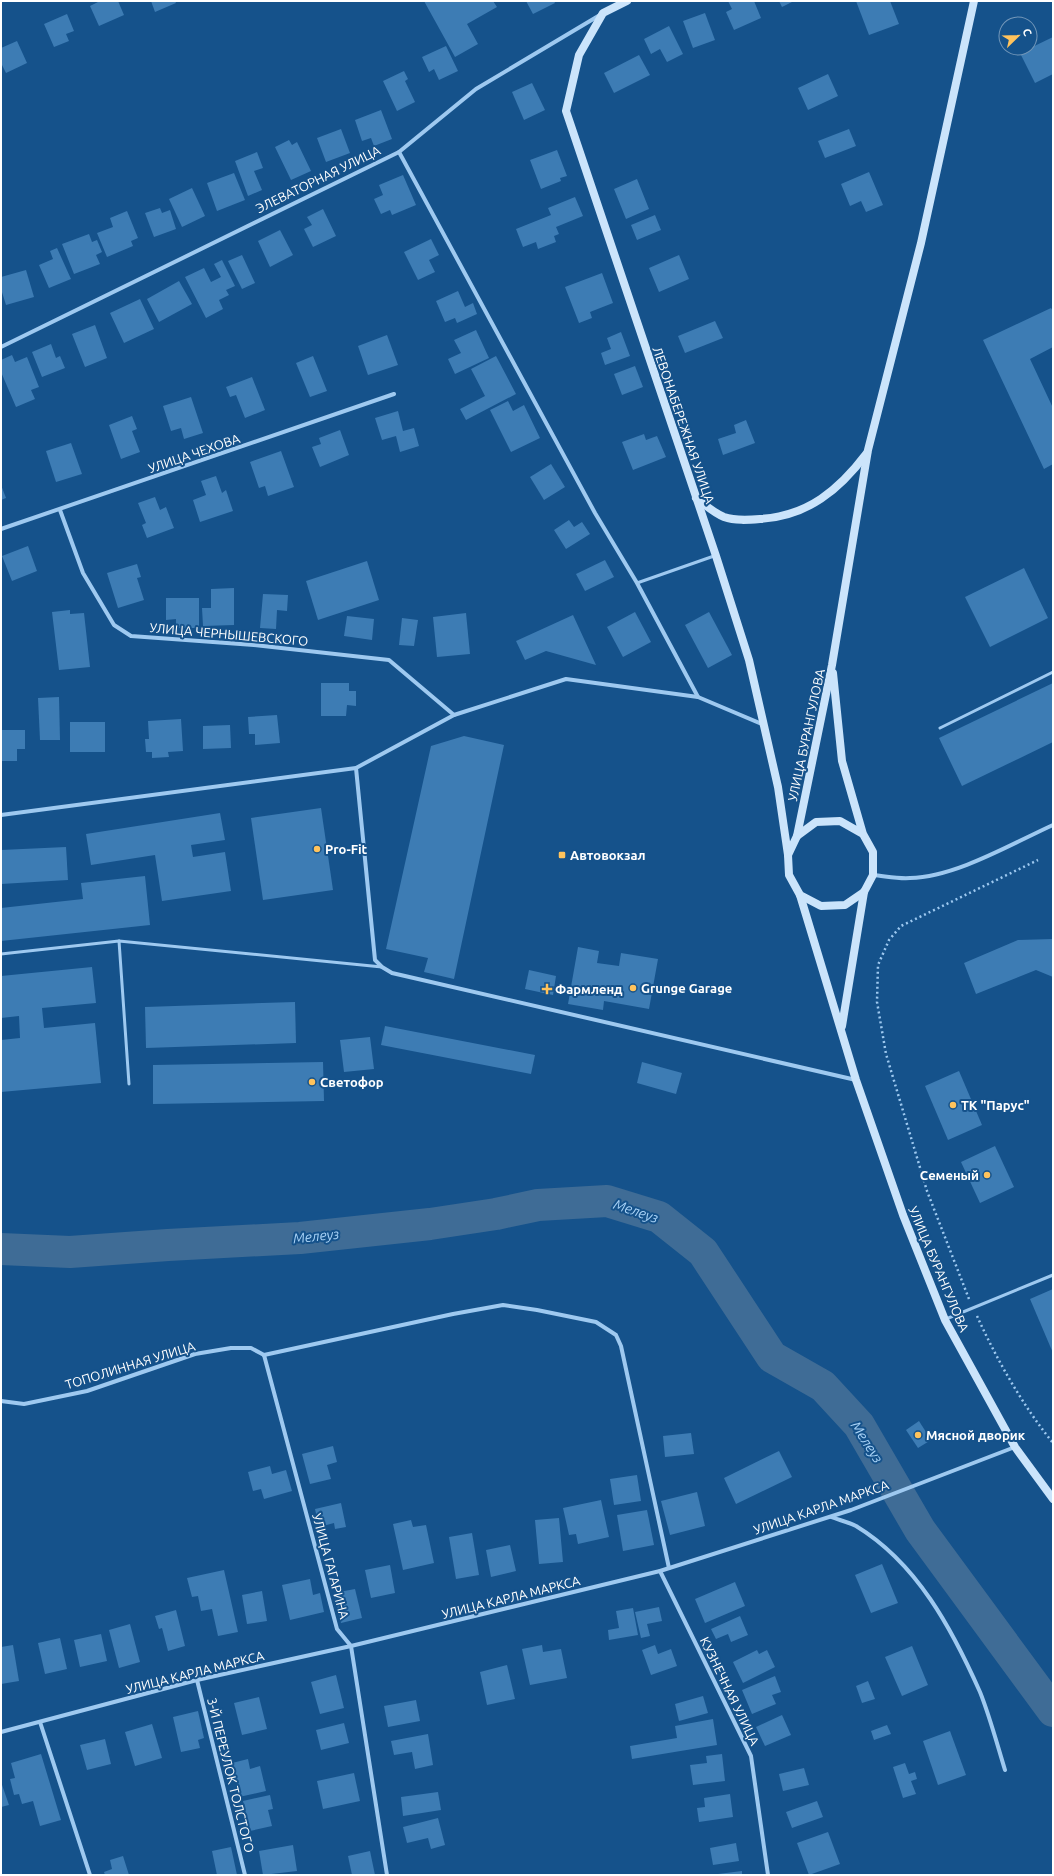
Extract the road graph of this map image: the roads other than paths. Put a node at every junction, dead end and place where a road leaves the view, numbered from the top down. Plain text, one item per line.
1 (627, 1) edge
2 (974, 1) edge
3 (603, 13) junction
4 (399, 152) junction
5 (1, 347) edge
6 (394, 394) dead end
7 (868, 450) junction
8 (696, 498) junction
9 (60, 510) junction
10 (1, 529) edge
11 (716, 556) junction
12 (637, 583) junction
13 (832, 665) junction
14 (1053, 672) edge
15 (698, 697) junction
16 (454, 715) junction
17 (764, 725) junction
18 (940, 728) dead end
19 (356, 768) junction
20 (1, 815) edge
21 (1053, 825) edge
22 (863, 834) junction
23 (797, 836) junction
24 (788, 855) junction
25 (873, 875) junction
26 (864, 892) junction
27 (800, 895) junction
28 (119, 941) junction
29 (1, 954) edge
30 (382, 967) junction
31 (842, 1029) junction
32 (856, 1080) junction
33 (128, 1084) dead end
34 (1053, 1275) edge
35 (945, 1320) junction
36 (264, 1356) junction
37 (1, 1401) edge
38 (1015, 1447) junction
39 (1053, 1499) edge
40 (830, 1516) junction
41 (668, 1568) junction
42 (660, 1571) junction
43 (351, 1646) junction
44 (197, 1680) junction
45 (40, 1722) junction
46 (1, 1732) edge
47 (1005, 1770) dead end
48 (90, 1875) edge
49 (245, 1875) edge
50 (387, 1875) edge
51 (768, 1875) edge

1 - 3 main road, ЭЛЕВАТОРНАЯ УЛИЦА
2 - 7 main road
3 - 4 street, ЭЛЕВАТОРНАЯ УЛИЦА
3 - 8 main road, ЛЕВОНАБЕРЕЖНАЯ УЛИЦА
4 - 5 street, ЭЛЕВАТОРНАЯ УЛИЦА
4 - 12 street
6 - 9 street, УЛИЦА ЧЕХОВА
7 - 8 main road
7 - 13 main road
8 - 11 main road, ЛЕВОНАБЕРЕЖНАЯ УЛИЦА
9 - 10 street, УЛИЦА ЧЕХОВА
9 - 16 street, УЛИЦА ЧЕРНЫШЕВСКОГО
11 - 12 lane
11 - 17 main road, ЛЕВОНАБЕРЕЖНАЯ УЛИЦА
12 - 15 street
13 - 22 main road, УЛИЦА БУРАНГУЛОВА
13 - 23 main road, УЛИЦА БУРАНГУЛОВА
14 - 18 lane
15 - 16 street
15 - 17 street
16 - 19 street
17 - 24 main road, ЛЕВОНАБЕРЕЖНАЯ УЛИЦА
19 - 20 street
19 - 30 street
21 - 25 street
22 - 23 main road, УЛИЦА БУРАНГУЛОВА
22 - 25 main road, УЛИЦА БУРАНГУЛОВА
23 - 24 main road, УЛИЦА БУРАНГУЛОВА
24 - 27 main road, УЛИЦА БУРАНГУЛОВА
25 - 26 main road, УЛИЦА БУРАНГУЛОВА
26 - 27 main road, УЛИЦА БУРАНГУЛОВА
26 - 31 main road, УЛИЦА БУРАНГУЛОВА
27 - 31 main road, УЛИЦА БУРАНГУЛОВА
28 - 29 lane
28 - 30 lane
28 - 33 lane
30 - 32 street
31 - 32 main road, УЛИЦА БУРАНГУЛОВА
32 - 35 main road, УЛИЦА БУРАНГУЛОВА
34 - 35 lane
35 - 38 main road, УЛИЦА БУРАНГУЛОВА
36 - 37 street, ТОПОЛИННАЯ УЛИЦА
36 - 41 street
36 - 43 street, УЛИЦА ГАГАРИНА
38 - 39 main road, УЛИЦА БУРАНГУЛОВА
38 - 40 street, УЛИЦА КАРЛА МАРКСА
40 - 41 street, УЛИЦА КАРЛА МАРКСА
40 - 47 street
41 - 42 street, УЛИЦА КАРЛА МАРКСА
42 - 43 street, УЛИЦА КАРЛА МАРКСА
42 - 51 street, КУЗНЕЧНАЯ УЛИЦА
43 - 44 street, УЛИЦА КАРЛА МАРКСА
43 - 50 street
44 - 45 street, УЛИЦА КАРЛА МАРКСА
44 - 49 street, 3-Й ПЕРЕУЛОК ТОЛСТОГО
45 - 46 street, УЛИЦА КАРЛА МАРКСА
45 - 48 street

